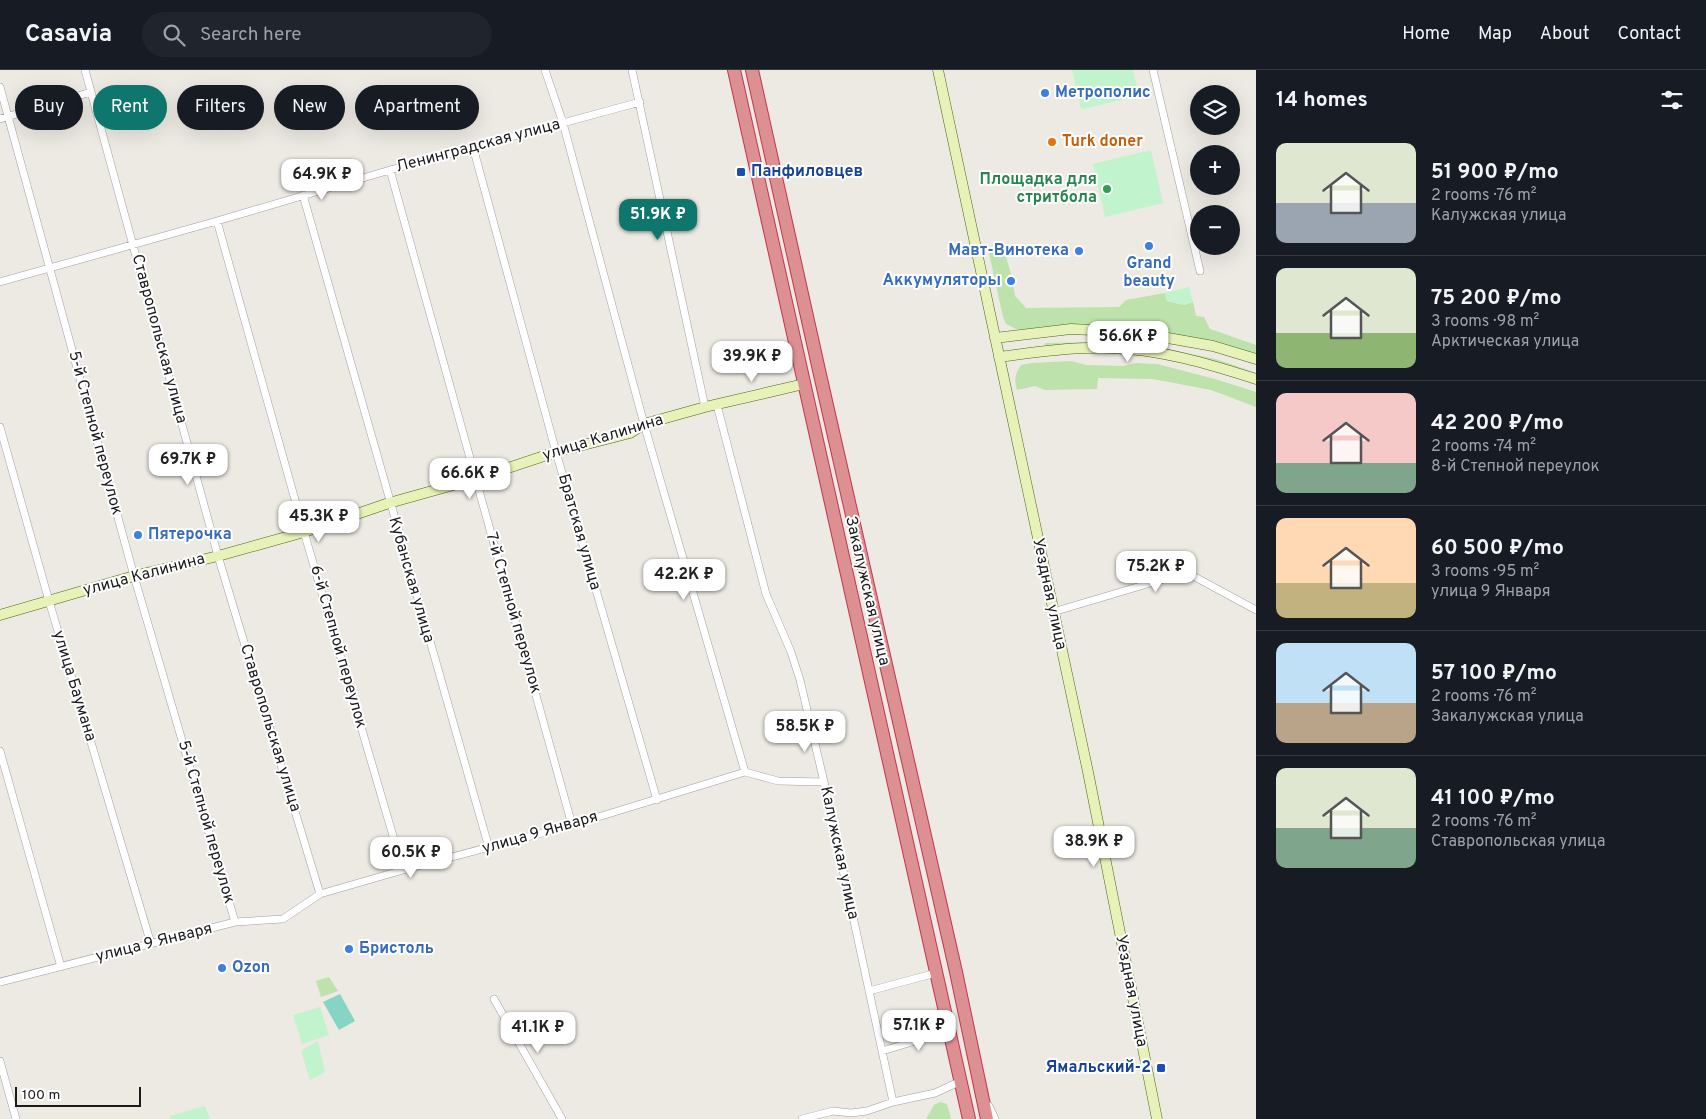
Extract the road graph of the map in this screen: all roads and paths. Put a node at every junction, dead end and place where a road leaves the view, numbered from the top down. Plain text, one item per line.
1 (85, 70) edge
2 (545, 70) edge
3 (632, 70) edge
4 (734, 70) edge
5 (752, 70) edge
6 (757, 70) edge
7 (938, 70) edge
8 (1153, 70) edge
9 (756, 85) junction
10 (0, 87) edge
11 (91, 92) junction
12 (640, 102) junction
13 (9, 117) junction
14 (0, 119) edge
15 (563, 123) junction
16 (473, 147) junction
17 (390, 170) junction
18 (303, 195) junction
19 (216, 221) junction
20 (134, 244) junction
21 (50, 269) junction
22 (1200, 271) dead end
23 (0, 282) edge
24 (995, 338) junction
25 (999, 357) junction
26 (1256, 359) edge
27 (1256, 379) edge
28 (804, 384) junction
29 (717, 405) junction
30 (705, 407) junction
31 (644, 424) junction
32 (0, 426) edge
33 (556, 452) junction
34 (475, 479) junction
35 (389, 503) junction
36 (304, 532) junction
37 (218, 556) junction
38 (134, 576) junction
39 (49, 601) junction
40 (1256, 610) edge
41 (1053, 612) junction
42 (0, 615) edge
43 (0, 751) edge
44 (745, 772) junction
45 (824, 782) junction
46 (658, 800) junction
47 (572, 825) junction
48 (489, 848) junction
49 (403, 870) junction
50 (320, 894) junction
51 (235, 922) junction
52 (151, 944) junction
53 (61, 966) junction
54 (936, 974) junction
55 (0, 982) edge
56 (869, 992) junction
57 (494, 999) dead end
58 (949, 1031) junction
59 (882, 1051) junction
60 (0, 1061) edge
61 (961, 1082) junction
62 (980, 1090) junction
63 (893, 1102) junction
64 (16, 1119) edge
65 (562, 1119) edge
66 (802, 1119) edge
67 (969, 1119) edge
68 (987, 1119) edge
69 (995, 1119) edge
70 (1157, 1119) edge

1 - 11 street, Ставропольская улица
2 - 15 street
3 - 12 street
4 - 28 highway, Закалужская улица
5 - 9 highway
6 - 9 street
7 - 24 street, Уездная улица
8 - 22 street
9 - 62 highway
10 - 13 street, 5-й Степной переулок
11 - 13 street
11 - 20 street, Ставропольская улица
12 - 15 street, Ленинградская улица
12 - 30 street
13 - 14 street
13 - 21 street, 5-й Степной переулок
15 - 16 street, Ленинградская улица
15 - 31 street
16 - 17 street, Ленинградская улица
16 - 33 street, Братская улица
17 - 18 street, Ленинградская улица
17 - 34 street, 7-й Степной переулок
18 - 19 street, Ленинградская улица
18 - 35 street, Кубанская улица
19 - 20 street, Ленинградская улица
19 - 36 street, 6-й Степной переулок
20 - 21 street, Ленинградская улица
20 - 37 street, Ставропольская улица
21 - 23 street, Ленинградская улица
21 - 38 street, 5-й Степной переулок
24 - 25 street, Уездная улица
24 - 26 street
25 - 27 street
25 - 41 street, Уездная улица
28 - 29 street, улица Калинина
28 - 54 highway, Закалужская улица
29 - 30 street, улица Калинина
29 - 45 street, Калужская улица
30 - 31 street, улица Калинина
31 - 33 street, улица Калинина
31 - 44 street
32 - 39 street, улица Баумана
33 - 34 street, улица Калинина
33 - 46 street, Братская улица
34 - 35 street, улица Калинина
34 - 47 street, 7-й Степной переулок
35 - 36 street, улица Калинина
35 - 48 street, Кубанская улица
36 - 37 street, улица Калинина
36 - 49 street, 6-й Степной переулок
37 - 38 street, улица Калинина
37 - 50 street, Ставропольская улица
38 - 39 street, улица Калинина
38 - 51 street, 5-й Степной переулок
39 - 42 street, улица Калинина
39 - 52 street, улица Баумана
40 - 41 street
41 - 70 street, Уездная улица
43 - 53 street
44 - 45 street
44 - 46 street, улица 9 Января
45 - 56 street, Калужская улица
46 - 47 street, улица 9 Января
47 - 48 street, улица 9 Января
48 - 49 street, улица 9 Января
49 - 50 street, улица 9 Января
50 - 51 street, улица 9 Января
51 - 52 street, улица 9 Января
52 - 53 street, улица 9 Января
53 - 55 street, улица 9 Января
54 - 56 street
54 - 58 highway, Закалужская улица
56 - 59 street, Калужская улица
57 - 65 street
58 - 59 street
58 - 61 highway, Закалужская улица
59 - 63 street, Калужская улица
60 - 64 street
61 - 63 street
61 - 67 highway, Закалужская улица
62 - 68 highway
62 - 69 street
63 - 66 street

